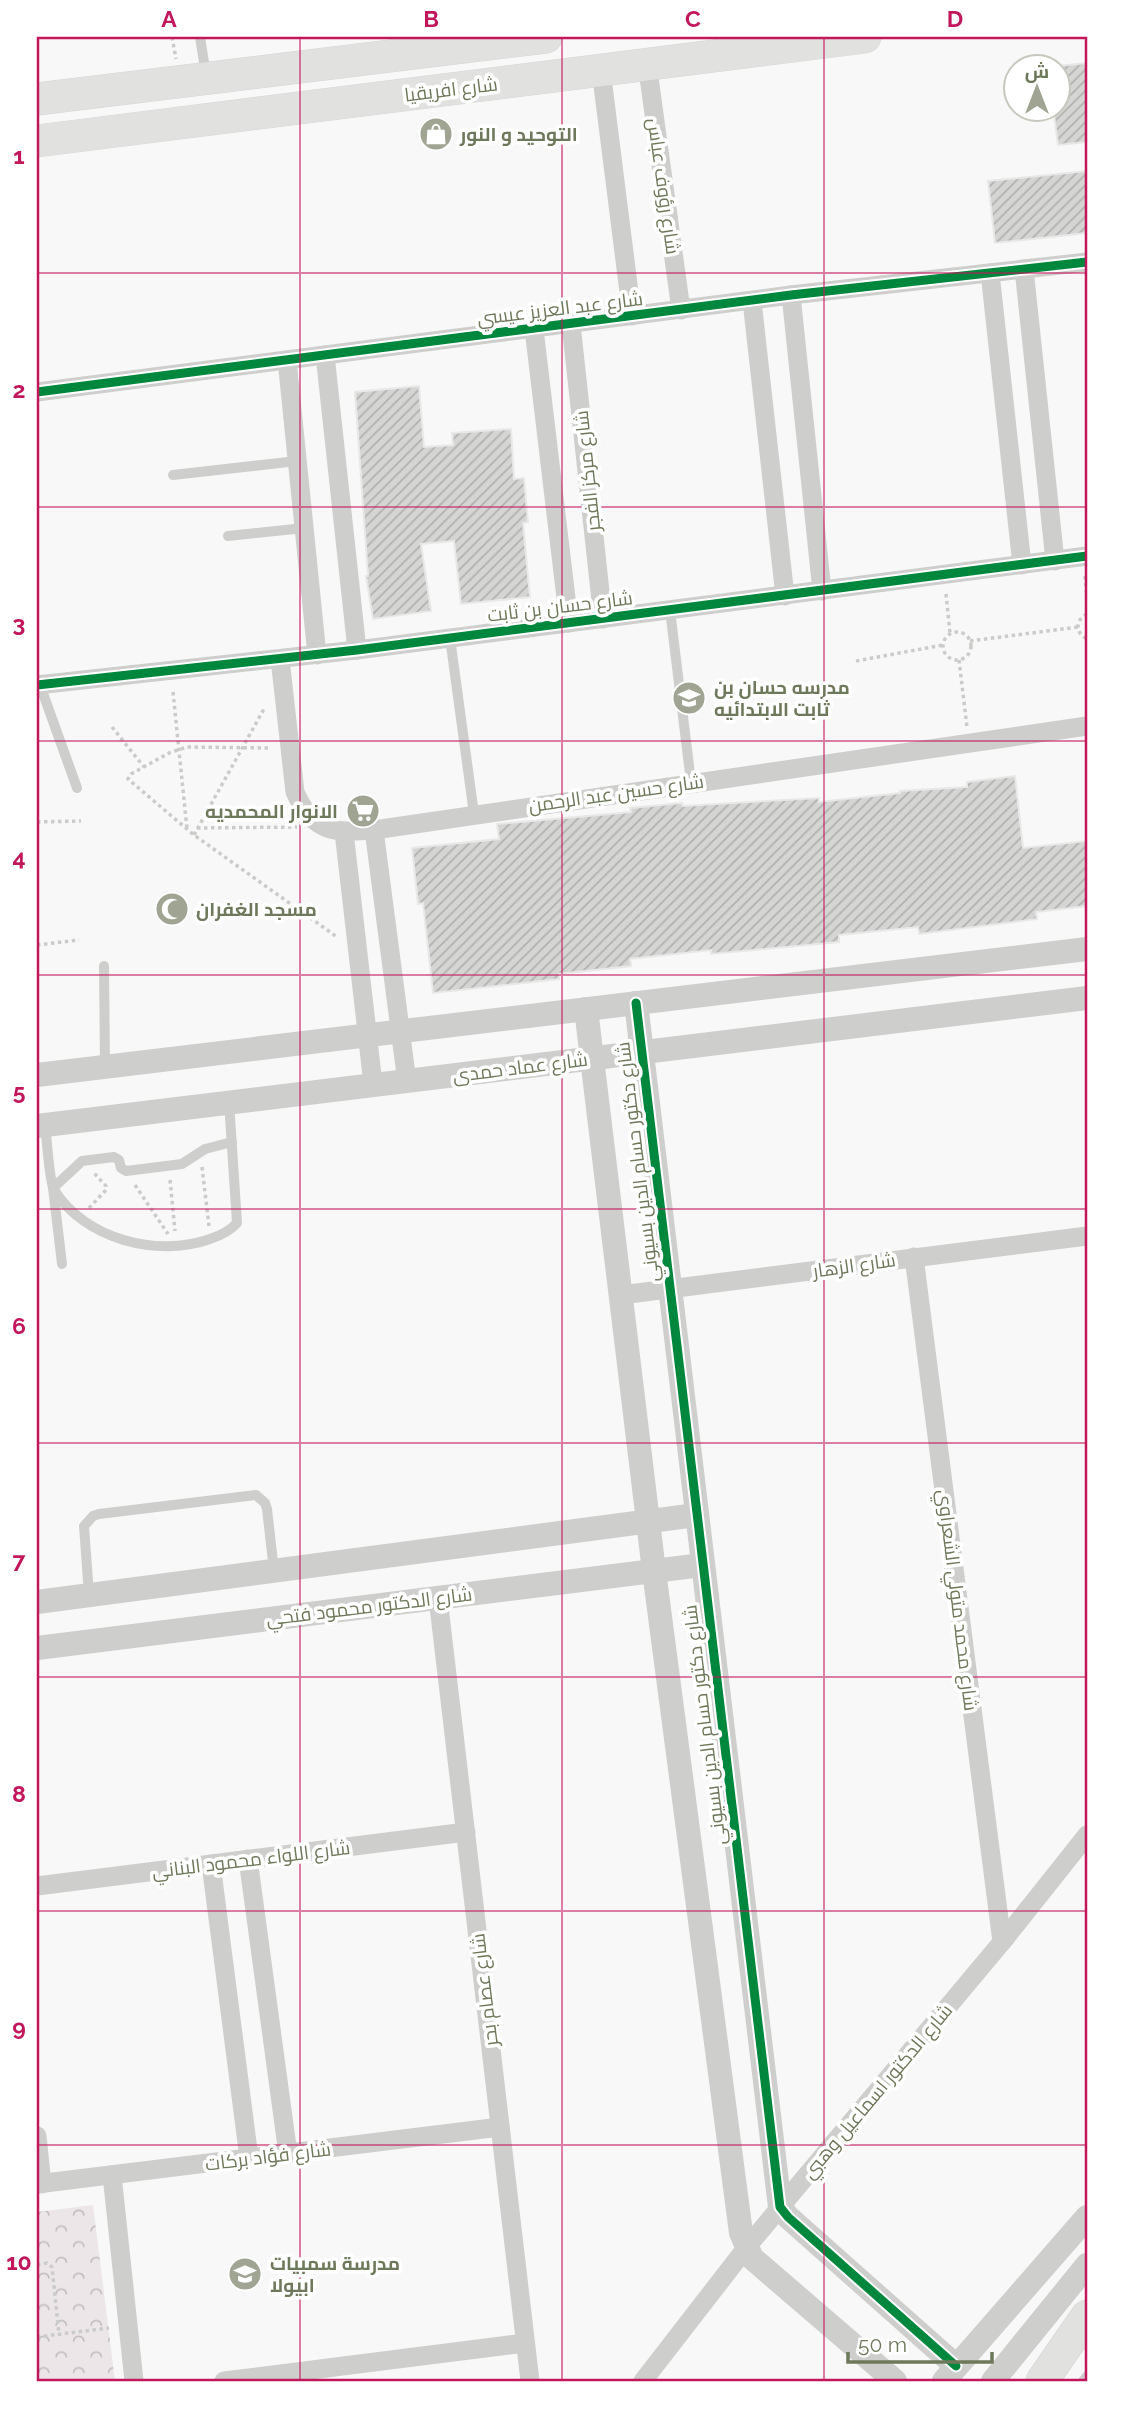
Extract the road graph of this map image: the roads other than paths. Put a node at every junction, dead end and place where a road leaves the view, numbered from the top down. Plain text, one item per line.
1 (200, 37) edge
2 (546, 37) edge
3 (865, 37) edge
4 (512, 39) edge
5 (413, 45) edge
6 (367, 48) edge
7 (647, 63) junction
8 (601, 70) junction
9 (206, 79) junction
10 (37, 99) edge
11 (37, 141) edge
12 (1087, 262) edge
13 (1024, 269) junction
14 (990, 272) junction
15 (792, 295) junction
16 (752, 300) junction
17 (681, 310) junction
18 (632, 316) junction
19 (571, 324) junction
20 (534, 329) junction
21 (325, 355) junction
22 (287, 360) junction
23 (37, 392) edge
24 (297, 461) junction
25 (173, 475) dead end
26 (304, 528) junction
27 (228, 536) dead end
28 (1087, 556) edge
29 (1055, 561) junction
30 (1022, 565) junction
31 (822, 591) junction
32 (785, 596) junction
33 (670, 610) junction
34 (603, 619) junction
35 (569, 623) junction
36 (450, 638) junction
37 (357, 650) junction
38 (317, 655) junction
39 (280, 659) junction
40 (38, 685) edge
41 (1087, 726) edge
42 (691, 782) junction
43 (77, 788) dead end
44 (474, 814) junction
45 (374, 830) junction
46 (344, 832) junction
47 (1087, 949) edge
48 (104, 966) dead end
49 (1087, 998) edge
50 (636, 1003) junction
51 (586, 1009) junction
52 (401, 1032) junction
53 (368, 1035) junction
54 (642, 1052) junction
55 (591, 1058) junction
56 (105, 1067) junction
57 (37, 1075) edge
58 (407, 1082) junction
59 (373, 1084) junction
60 (229, 1102) junction
61 (41, 1125) edge
62 (232, 1142) junction
63 (53, 1188) junction
64 (1087, 1236) edge
65 (914, 1257) junction
66 (62, 1264) dead end
67 (670, 1290) junction
68 (621, 1295) junction
69 (696, 1515) junction
70 (649, 1521) junction
71 (702, 1565) junction
72 (274, 1571) junction
73 (654, 1571) junction
74 (89, 1595) junction
75 (438, 1598) junction
76 (37, 1602) edge
77 (37, 1648) edge
78 (466, 1832) junction
79 (1087, 1835) edge
80 (248, 1859) junction
81 (211, 1864) junction
82 (37, 1886) edge
83 (1002, 1942) junction
84 (500, 2127) junction
85 (37, 2136) edge
86 (288, 2154) junction
87 (249, 2158) junction
88 (112, 2175) junction
89 (39, 2184) edge
90 (780, 2207) junction
91 (1087, 2217) edge
92 (746, 2248) junction
93 (1087, 2265) edge
94 (1087, 2316) edge
95 (525, 2343) junction
96 (950, 2374) edge
97 (1087, 2375) edge
98 (298, 2376) edge
99 (261, 2379) edge
100 (134, 2381) edge
101 (224, 2381) edge
102 (530, 2381) edge
103 (643, 2381) edge
104 (895, 2381) edge
105 (993, 2381) edge
106 (1042, 2381) edge
107 (1083, 2381) edge

1 - 9 lane
2 - 4 main road, شارع افريقيا
3 - 7 main road, شارع افريقيا
4 - 5 main road, شارع افريقيا
5 - 6 main road, شارع افريقيا
6 - 9 main road, شارع افريقيا
7 - 8 main road, شارع افريقيا
7 - 17 street, شارع رؤوف عباس
8 - 11 main road, شارع افريقيا
8 - 18 street
9 - 10 main road, شارع افريقيا
12 - 13 street, شارع عبد العزيز عيسي
13 - 14 street, شارع عبد العزيز عيسي
13 - 29 street
14 - 15 street, شارع عبد العزيز عيسي
14 - 30 street
15 - 16 street, شارع عبد العزيز عيسي
15 - 31 street
16 - 17 street, شارع عبد العزيز عيسي
16 - 32 street
17 - 18 street, شارع عبد العزيز عيسي
18 - 19 street, شارع عبد العزيز عيسي
19 - 20 street, شارع عبد العزيز عيسي
19 - 34 street, شارع مركز الفجر
20 - 21 street, شارع عبد العزيز عيسي
20 - 35 street, شارع مركز الفجر
21 - 22 street, شارع عبد العزيز عيسي
21 - 37 street
22 - 23 street, شارع عبد العزيز عيسي
22 - 24 street
24 - 25 lane
24 - 26 street
26 - 27 lane
26 - 38 street
28 - 29 street, شارع حسان بن ثابت
29 - 30 street, شارع حسان بن ثابت
30 - 31 street, شارع حسان بن ثابت
31 - 32 street, شارع حسان بن ثابت
32 - 33 street, شارع حسان بن ثابت
33 - 34 street, شارع حسان بن ثابت
33 - 42 lane
34 - 35 street, شارع حسان بن ثابت
35 - 36 street, شارع حسان بن ثابت
36 - 37 street, شارع حسان بن ثابت
36 - 44 lane
37 - 38 street, شارع حسان بن ثابت
38 - 39 street, شارع حسان بن ثابت
39 - 40 street, شارع حسان بن ثابت
39 - 46 street, شارع حسين عبد الرحمن
40 - 43 lane
41 - 42 street, شارع حسين عبد الرحمن
42 - 44 street, شارع حسين عبد الرحمن
44 - 45 street, شارع حسين عبد الرحمن
45 - 46 street, شارع حسين عبد الرحمن
45 - 52 street
46 - 53 street
47 - 50 street
48 - 56 lane
49 - 54 street, شارع عماد حمدى
50 - 51 street
50 - 54 street, شارع دكتور حسام الدين بسيوني
51 - 52 street
51 - 55 street, شارع دكتور حسام الدين بسيوني
52 - 53 street
52 - 58 street
53 - 56 street
53 - 59 street
54 - 55 street, شارع عماد حمدى
54 - 67 street, شارع دكتور حسام الدين بسيوني
55 - 58 street, شارع عماد حمدى
55 - 68 street, شارع دكتور حسام الدين بسيوني
56 - 57 street
58 - 59 street, شارع عماد حمدى
59 - 60 street, شارع عماد حمدى
60 - 61 street, شارع عماد حمدى
60 - 62 lane
61 - 63 lane
62 - 63 lane
62 - 63 lane
63 - 66 lane
64 - 65 street, شارع الزهار
65 - 67 street, شارع الزهار
65 - 83 street, شارع محمد متولي الشعراوي
67 - 68 street, شارع الزهار
67 - 69 street, شارع دكتور حسام الدين بسيوني
68 - 70 street, شارع دكتور حسام الدين بسيوني
69 - 70 street
69 - 71 street, شارع دكتور حسام الدين بسيوني
70 - 72 street
70 - 73 street, شارع دكتور حسام الدين بسيوني
71 - 73 street, شارع الدكتور محمود فتحي
71 - 90 street, شارع دكتور حسام الدين بسيوني
72 - 74 street
72 - 74 lane
73 - 75 street, شارع الدكتور محمود فتحي
73 - 92 street, شارع دكتور حسام الدين بسيوني
74 - 76 street
75 - 77 street, شارع الدكتور محمود فتحي
75 - 78 street, شارع عصام بحر
78 - 80 street, شارع اللواء محمود البناني
78 - 84 street, شارع عصام بحر
79 - 83 street, شارع الدكتور اسماعيل وهبي
80 - 81 street, شارع اللواء محمود البناني
80 - 86 street
81 - 82 street, شارع اللواء محمود البناني
81 - 87 street
83 - 90 street, شارع الدكتور اسماعيل وهبي
84 - 86 street, شارع فؤاد بركات
84 - 95 street, شارع عصام بحر
85 - 89 street
86 - 87 street, شارع فؤاد بركات
87 - 88 street, شارع فؤاد بركات
88 - 89 street, شارع فؤاد بركات
88 - 100 street
90 - 92 street, شارع الدكتور اسماعيل وهبي
90 - 96 street
91 - 96 street
92 - 103 street, شارع الدكتور اسماعيل وهبي
92 - 104 street
93 - 105 street
94 - 106 main road
95 - 98 street
95 - 102 street, شارع عصام بحر
97 - 107 lane
98 - 99 street
99 - 101 street

